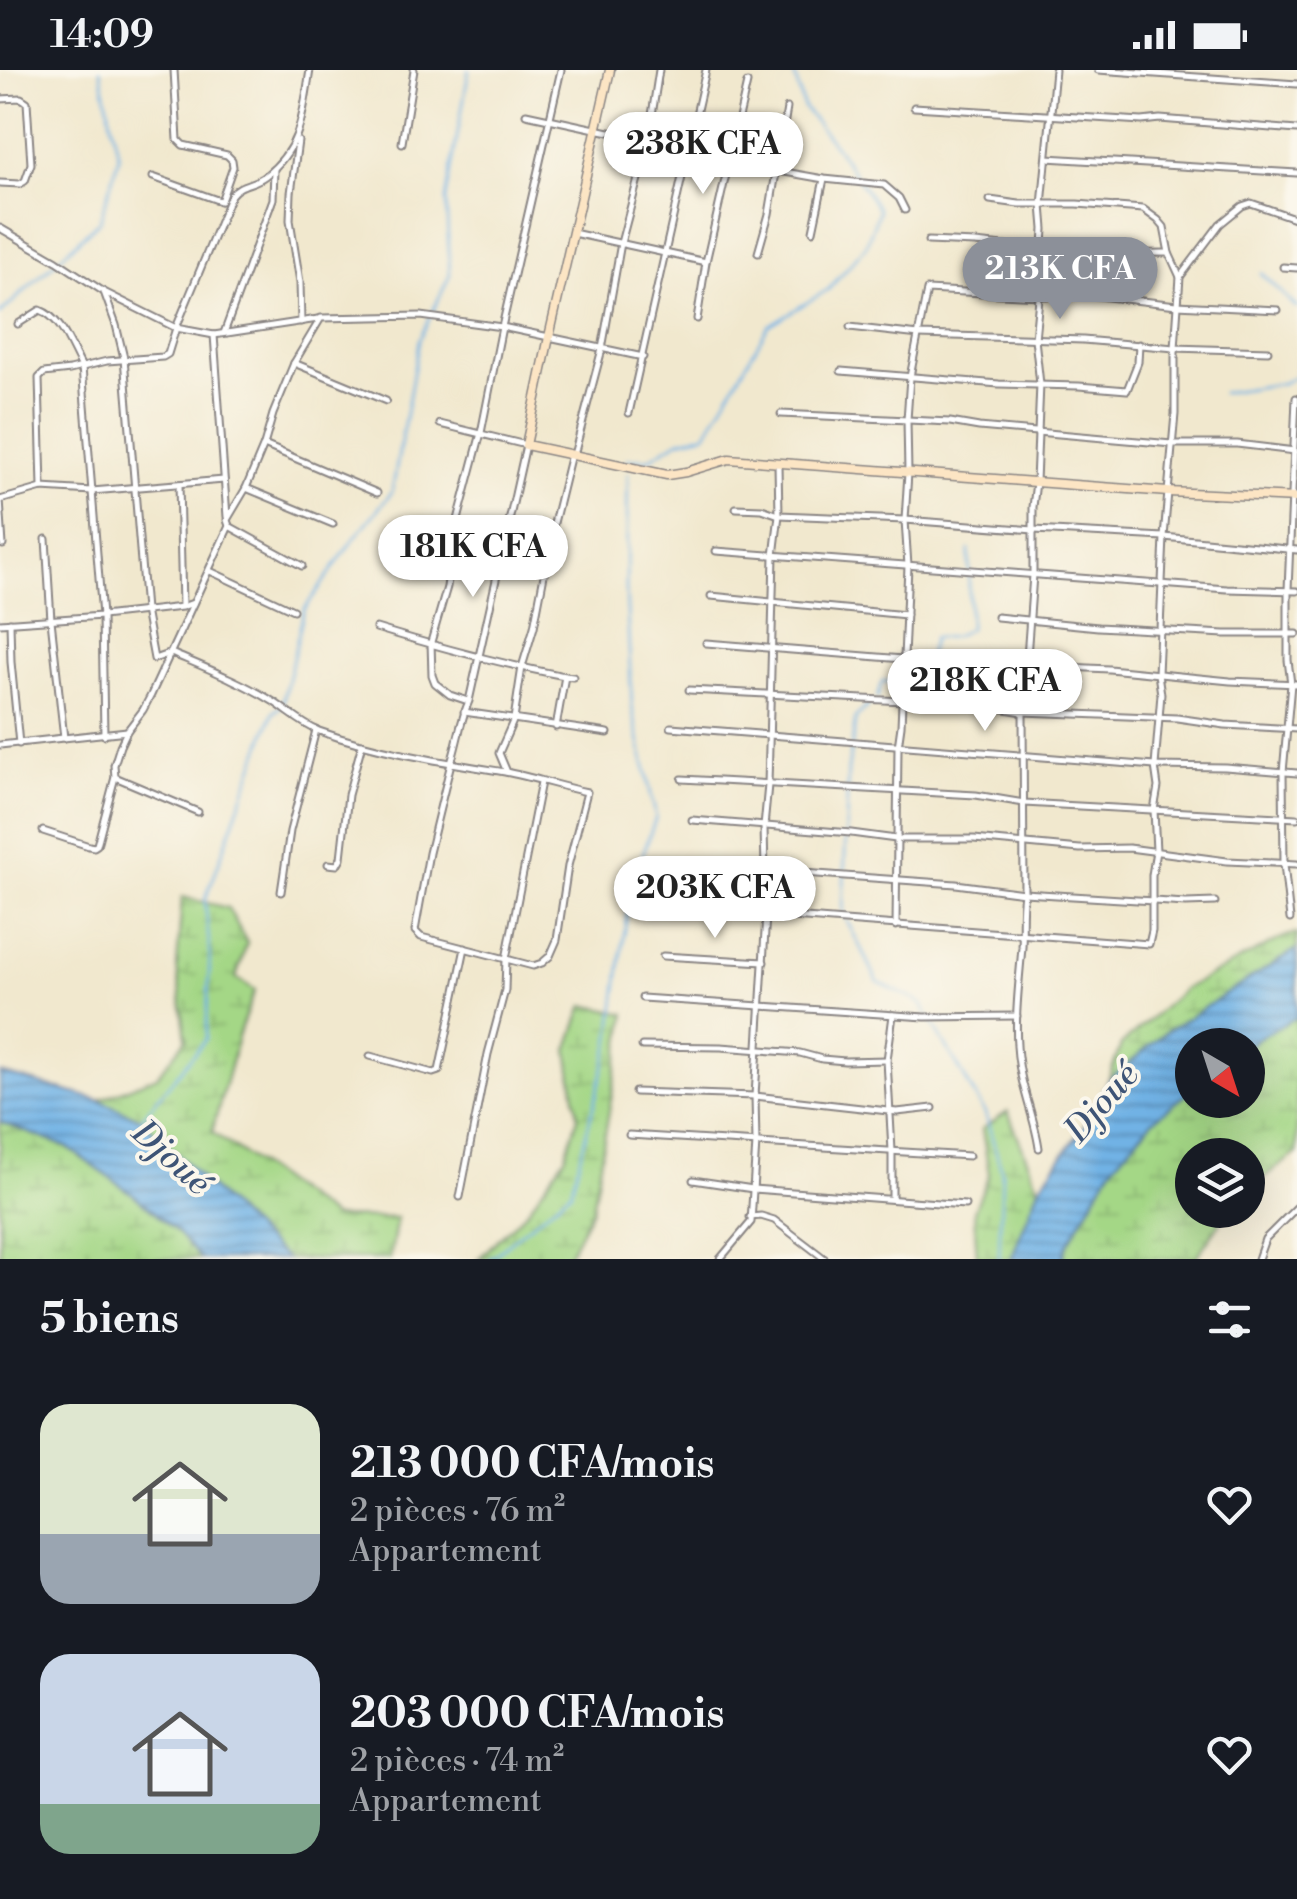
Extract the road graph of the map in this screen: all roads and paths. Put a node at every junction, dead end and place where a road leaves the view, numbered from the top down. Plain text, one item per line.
1 (174, 70) edge
2 (310, 70) edge
3 (414, 70) edge
4 (560, 70) edge
5 (610, 70) edge
6 (660, 70) edge
7 (706, 70) edge
8 (1055, 70) edge
9 (1098, 70) edge
10 (747, 83) dead end
11 (1297, 84) edge
12 (0, 99) edge
13 (914, 107) dead end
14 (787, 108) dead end
15 (526, 114) dead end
16 (1051, 116) junction
17 (548, 119) junction
18 (1297, 130) edge
19 (597, 131) junction
20 (298, 138) junction
21 (648, 141) junction
22 (402, 143) dead end
23 (688, 150) junction
24 (1047, 158) junction
25 (730, 159) junction
26 (274, 166) junction
27 (777, 171) junction
28 (1297, 173) edge
29 (154, 178) dead end
30 (824, 179) junction
31 (0, 183) edge
32 (990, 200) dead end
33 (224, 203) junction
34 (1042, 205) junction
35 (905, 210) dead end
36 (1297, 219) edge
37 (0, 228) edge
38 (813, 232) dead end
39 (573, 233) junction
40 (928, 241) dead end
41 (621, 243) junction
42 (1042, 250) junction
43 (758, 252) dead end
44 (1169, 253) junction
45 (665, 255) junction
46 (706, 262) junction
47 (1283, 267) dead end
48 (1297, 268) edge
49 (1180, 278) junction
50 (104, 292) junction
51 (1040, 296) junction
52 (1177, 305) junction
53 (1278, 310) dead end
54 (321, 318) junction
55 (696, 318) dead end
56 (301, 322) junction
57 (18, 324) dead end
58 (502, 327) junction
59 (176, 328) junction
60 (850, 328) dead end
61 (224, 333) junction
62 (214, 335) junction
63 (919, 335) junction
64 (549, 336) junction
65 (1035, 339) junction
66 (1140, 344) junction
67 (1175, 348) junction
68 (602, 349) junction
69 (1268, 351) dead end
70 (643, 356) junction
71 (124, 358) junction
72 (294, 364) junction
73 (82, 367) junction
74 (841, 371) dead end
75 (910, 377) junction
76 (1040, 384) junction
77 (1296, 398) edge
78 (386, 401) dead end
79 (629, 413) dead end
80 (781, 414) dead end
81 (907, 420) junction
82 (440, 424) dead end
83 (481, 433) junction
84 (1037, 433) junction
85 (1172, 444) junction
86 (264, 445) junction
87 (526, 445) junction
88 (1295, 451) edge
89 (573, 454) junction
90 (778, 465) junction
91 (908, 472) junction
92 (224, 480) junction
93 (1036, 482) junction
94 (178, 484) junction
95 (42, 488) junction
96 (135, 488) junction
97 (246, 488) junction
98 (92, 491) junction
99 (377, 492) dead end
100 (1168, 492) junction
101 (1295, 498) edge
102 (0, 499) edge
103 (736, 508) dead end
104 (778, 515) junction
105 (904, 520) junction
106 (228, 523) junction
107 (333, 524) dead end
108 (1034, 530) junction
109 (454, 535) junction
110 (1164, 537) junction
111 (46, 539) dead end
112 (3, 545) dead end
113 (504, 547) junction
114 (1294, 550) edge
115 (716, 551) dead end
116 (548, 556) junction
117 (774, 556) junction
118 (302, 566) dead end
119 (908, 566) junction
120 (210, 571) junction
121 (1033, 575) junction
122 (1162, 584) junction
123 (1288, 590) junction
124 (1297, 591) edge
125 (711, 596) dead end
126 (773, 601) junction
127 (192, 603) junction
128 (182, 607) junction
129 (145, 610) junction
130 (294, 610) dead end
131 (906, 615) junction
132 (102, 616) junction
133 (997, 616) dead end
134 (52, 620) junction
135 (1030, 621) junction
136 (10, 622) junction
137 (0, 623) edge
138 (376, 628) dead end
139 (1161, 629) junction
140 (1293, 634) edge
141 (430, 642) junction
142 (706, 643) dead end
143 (771, 648) junction
144 (171, 653) junction
145 (478, 658) junction
146 (903, 660) junction
147 (11, 662) junction
148 (0, 663) edge
149 (1025, 665) junction
150 (522, 667) junction
151 (1158, 674) junction
152 (1294, 684) edge
153 (689, 690) dead end
154 (770, 695) junction
155 (469, 701) junction
156 (900, 702) junction
157 (464, 712) junction
158 (1022, 712) junction
159 (1158, 717) junction
160 (514, 719) junction
161 (556, 727) junction
162 (670, 728) dead end
163 (1288, 728) junction
164 (1297, 729) edge
165 (316, 730) junction
166 (126, 731) junction
167 (608, 733) dead end
168 (104, 735) junction
169 (768, 735) junction
170 (64, 738) junction
171 (20, 744) junction
172 (362, 744) junction
173 (0, 746) edge
174 (898, 746) junction
175 (1024, 754) junction
176 (451, 762) junction
177 (1155, 766) junction
178 (507, 772) junction
179 (1283, 772) junction
180 (1297, 773) edge
181 (115, 776) junction
182 (682, 779) dead end
183 (541, 782) junction
184 (768, 784) junction
185 (898, 792) junction
186 (1024, 803) junction
187 (1154, 810) junction
188 (198, 812) dead end
189 (1284, 816) junction
190 (1297, 818) edge
191 (692, 820) dead end
192 (764, 827) junction
193 (44, 831) dead end
194 (896, 839) junction
195 (1024, 843) junction
196 (1156, 851) junction
197 (666, 863) dead end
198 (328, 864) dead end
199 (1284, 864) junction
200 (1297, 864) edge
201 (764, 870) junction
202 (896, 880) junction
203 (282, 892) dead end
204 (1024, 893) junction
205 (1151, 901) junction
206 (1214, 902) dead end
207 (659, 911) dead end
208 (766, 915) junction
209 (1290, 919) dead end
210 (896, 926) junction
211 (1023, 936) junction
212 (465, 948) junction
213 (664, 956) dead end
214 (506, 959) junction
215 (764, 962) junction
216 (642, 998) dead end
217 (760, 1006) junction
218 (893, 1015) junction
219 (1017, 1016) junction
220 (642, 1046) dead end
221 (758, 1050) junction
222 (370, 1056) dead end
223 (887, 1060) junction
224 (635, 1092) dead end
225 (755, 1096) junction
226 (933, 1108) dead end
227 (888, 1110) junction
228 (629, 1135) dead end
229 (756, 1143) junction
230 (1039, 1148) dead end
231 (892, 1152) junction
232 (969, 1156) dead end
233 (694, 1180) dead end
234 (753, 1189) junction
235 (460, 1197) dead end
236 (892, 1199) junction
237 (964, 1206) dead end
238 (1297, 1207) edge
239 (750, 1217) junction
240 (720, 1259) edge
241 (825, 1259) edge
242 (1258, 1259) edge

1 - 33 street
2 - 20 street
3 - 22 street
4 - 17 street
5 - 19 street
6 - 21 street
7 - 23 street
8 - 16 street
9 - 11 street
10 - 25 street
12 - 31 street
13 - 16 street
14 - 27 street
15 - 17 street
16 - 18 street
16 - 24 street
17 - 19 street
17 - 58 street
19 - 21 street
19 - 39 street
20 - 26 street
20 - 56 street
21 - 23 street
21 - 41 street
23 - 25 street
23 - 45 street
24 - 28 street
24 - 34 street
25 - 27 street
25 - 46 street
26 - 33 street
26 - 61 street
27 - 30 street
27 - 43 street
29 - 33 street
30 - 35 street
30 - 38 street
32 - 34 street
33 - 59 street
34 - 42 street
34 - 44 street
36 - 49 street
37 - 50 street
39 - 41 street
39 - 64 street
40 - 42 street
41 - 45 street
41 - 68 street
42 - 44 street
42 - 51 street
44 - 49 street
45 - 46 street
45 - 70 street
46 - 55 street
47 - 48 street
49 - 52 street
50 - 59 street
50 - 71 street
51 - 52 street
51 - 63 street
51 - 65 street
52 - 53 street
52 - 67 street
54 - 56 street
54 - 58 street
54 - 72 street
56 - 61 street
57 - 73 street
58 - 64 street
58 - 83 street
59 - 62 street
59 - 71 street
60 - 63 street
61 - 62 street
62 - 92 street
63 - 65 street
63 - 75 street
64 - 68 street
64 - 87 street
65 - 66 street
65 - 76 street
66 - 67 street
66 - 76 street
67 - 69 street
67 - 85 street
68 - 70 street
68 - 89 street
70 - 79 street
71 - 73 street
71 - 96 street
72 - 78 street
72 - 86 street
73 - 95 street
73 - 98 street
74 - 75 street
75 - 76 street
75 - 81 street
76 - 84 street
77 - 88 street
80 - 81 street
81 - 84 street
81 - 91 street
82 - 83 street
83 - 87 street
83 - 109 street
84 - 85 street
84 - 93 street
85 - 88 street
85 - 100 street
86 - 97 street
86 - 99 street
87 - 89 street
87 - 113 street
88 - 101 street
89 - 90 street
89 - 116 street
90 - 91 street
90 - 104 street
91 - 93 street
91 - 105 street
92 - 94 street
92 - 106 street
93 - 100 street
93 - 108 street
94 - 96 street
94 - 128 street
95 - 98 street
95 - 102 street
96 - 98 street
96 - 129 street
97 - 106 street
97 - 107 street
98 - 132 street
100 - 101 street
100 - 110 street
101 - 114 street
102 - 112 street
103 - 104 street
104 - 105 street
104 - 117 street
105 - 108 street
105 - 119 street
106 - 118 street
106 - 120 street
108 - 110 street
108 - 121 street
109 - 113 street
109 - 141 street
110 - 114 street
110 - 122 street
111 - 134 street
113 - 116 street
113 - 145 street
114 - 123 street
115 - 117 street
116 - 150 street
117 - 119 street
117 - 126 street
119 - 121 street
119 - 131 street
120 - 127 street
120 - 130 street
121 - 122 street
121 - 135 street
122 - 123 street
122 - 139 street
123 - 124 street
123 - 140 street
125 - 126 street
126 - 131 street
126 - 143 street
127 - 128 street
127 - 144 street
128 - 129 street
129 - 132 street
129 - 144 street
131 - 146 street
132 - 134 street
132 - 168 street
133 - 135 street
134 - 136 street
134 - 170 street
135 - 139 street
135 - 149 street
136 - 137 street
136 - 147 street
138 - 141 street
139 - 140 street
139 - 151 street
140 - 152 street
141 - 145 street
141 - 155 street
142 - 143 street
143 - 146 street
143 - 154 street
144 - 165 street
144 - 166 street
145 - 150 street
145 - 155 street
146 - 149 street
146 - 156 street
147 - 148 street
147 - 171 street
149 - 151 street
149 - 158 street
150 - 160 street
150 - 161 street
151 - 152 street
151 - 159 street
152 - 163 street
153 - 154 street
154 - 156 street
154 - 169 street
155 - 157 street
156 - 158 street
156 - 174 street
157 - 160 street
157 - 176 street
158 - 159 street
158 - 175 street
159 - 163 street
159 - 177 street
160 - 161 street
160 - 178 street
161 - 167 street
162 - 169 street
163 - 164 street
163 - 179 street
165 - 172 street
165 - 203 street
166 - 168 street
166 - 181 street
168 - 170 street
169 - 174 street
169 - 184 street
170 - 171 street
171 - 173 street
172 - 176 street
172 - 198 street
174 - 175 street
174 - 185 street
175 - 177 street
175 - 186 street
176 - 178 street
176 - 212 street
177 - 179 street
177 - 187 street
178 - 183 street
179 - 180 street
179 - 189 street
181 - 188 street
181 - 193 street
182 - 184 street
183 - 214 street
183 - 214 street
184 - 185 street
184 - 192 street
185 - 186 street
185 - 194 street
186 - 187 street
186 - 195 street
187 - 189 street
187 - 196 street
189 - 190 street
189 - 199 street
191 - 192 street
192 - 194 street
192 - 201 street
194 - 195 street
194 - 202 street
195 - 196 street
195 - 204 street
196 - 199 street
196 - 205 street
197 - 201 street
199 - 200 street
199 - 209 street
201 - 202 street
201 - 208 street
202 - 204 street
202 - 210 street
204 - 205 street
204 - 211 street
205 - 206 street
205 - 211 street
207 - 208 street
208 - 210 street
208 - 215 street
210 - 211 street
211 - 219 street
212 - 214 street
212 - 222 street
213 - 215 street
214 - 235 street
215 - 217 street
216 - 217 street
217 - 218 street
217 - 221 street
218 - 219 street
218 - 223 street
219 - 230 street
220 - 221 street
221 - 223 street
221 - 225 street
223 - 227 street
224 - 225 street
225 - 227 street
225 - 229 street
226 - 227 street
227 - 231 street
228 - 229 street
229 - 231 street
229 - 234 street
231 - 232 street
231 - 236 street
233 - 234 street
234 - 236 street
234 - 239 street
236 - 237 street
238 - 242 street
239 - 240 street
239 - 241 street

